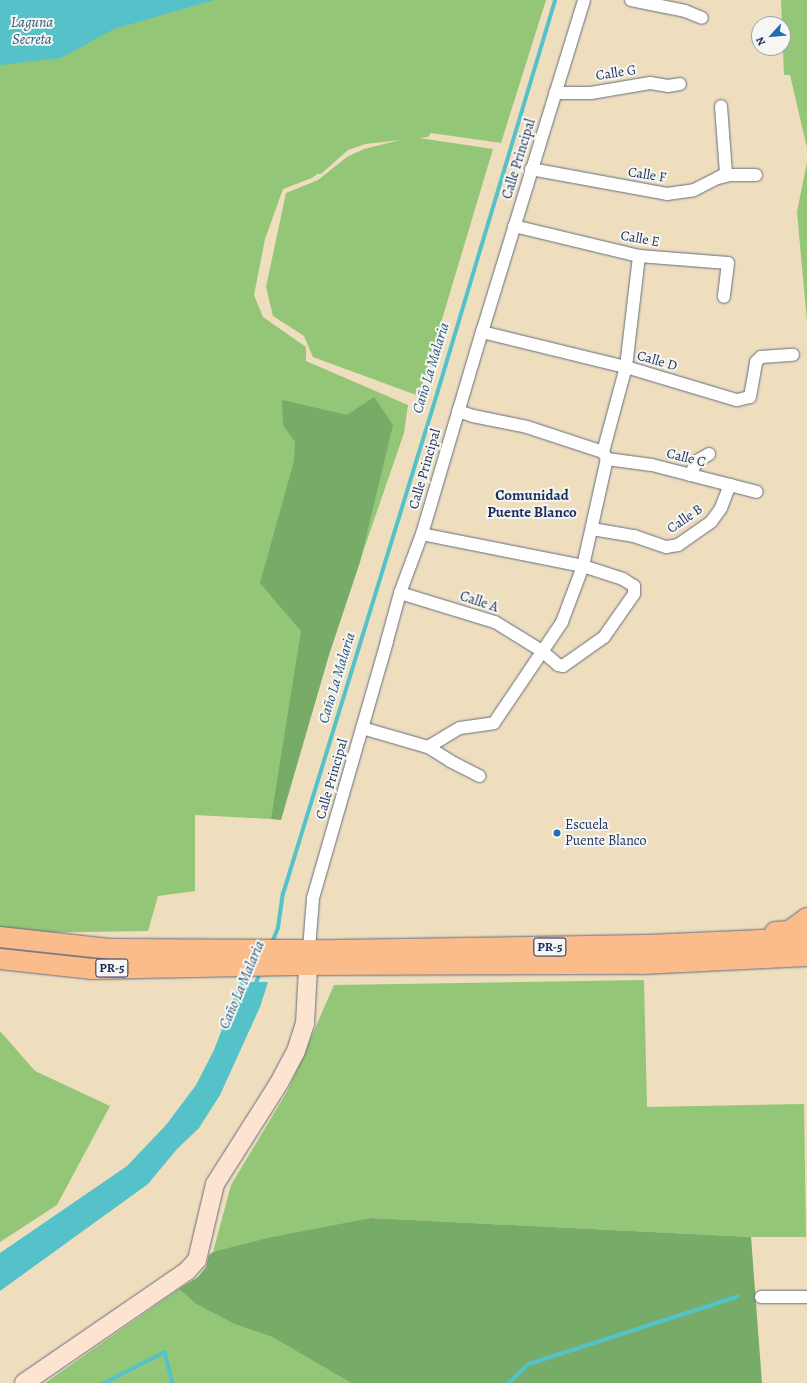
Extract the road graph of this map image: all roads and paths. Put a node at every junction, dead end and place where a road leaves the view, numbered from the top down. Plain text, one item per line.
1 (584, 0) edge
2 (631, 0) edge
3 (702, 18) dead end
4 (680, 84) dead end
5 (555, 93) junction
6 (721, 106) dead end
7 (531, 169) junction
8 (756, 175) dead end
9 (718, 178) junction
10 (514, 226) junction
11 (639, 256) junction
12 (724, 297) dead end
13 (482, 332) junction
14 (794, 355) dead end
15 (626, 368) junction
16 (458, 411) junction
17 (709, 454) dead end
18 (605, 455) junction
19 (690, 475) junction
20 (730, 485) junction
21 (757, 492) dead end
22 (592, 529) junction
23 (422, 534) junction
24 (583, 566) junction
25 (400, 594) junction
26 (542, 651) junction
27 (362, 728) junction
28 (428, 747) junction
29 (479, 776) dead end
30 (807, 918) edge
31 (0, 937) edge
32 (807, 938) edge
33 (759, 940) junction
34 (807, 956) edge
35 (302, 957) junction
36 (225, 958) junction
37 (0, 959) edge
38 (761, 1297) dead end
39 (807, 1297) edge
40 (24, 1383) edge

1 - 5 street, Calle Principal
2 - 3 street
4 - 5 street, Calle G
5 - 7 street, Calle Principal
6 - 9 street
7 - 9 street, Calle F
7 - 10 street, Calle Principal
8 - 9 street, Calle F
10 - 11 street, Calle E
10 - 13 street, Calle Principal
11 - 12 street, Calle E
11 - 15 street
13 - 15 street, Calle D
13 - 16 street, Calle Principal
14 - 15 street, Calle D
15 - 18 street
16 - 18 street, Calle C
16 - 23 street, Calle Principal
17 - 19 street
18 - 19 street, Calle C
18 - 22 street
19 - 20 street, Calle C
20 - 21 street, Calle C
20 - 22 street, Calle B
22 - 24 street
23 - 24 street
23 - 25 street, Calle Principal
24 - 26 street
24 - 26 street, Calle A
25 - 26 street, Calle A
25 - 27 street, Calle Principal
26 - 28 street
27 - 28 street
27 - 35 street, Calle Principal
28 - 29 street
30 - 33 main road
31 - 36 main road, PR-5
32 - 33 main road, PR-5
33 - 35 main road, PR-5
34 - 35 main road, PR-5
35 - 36 main road, PR-5
35 - 40 street
36 - 37 main road, PR-5
38 - 39 street

